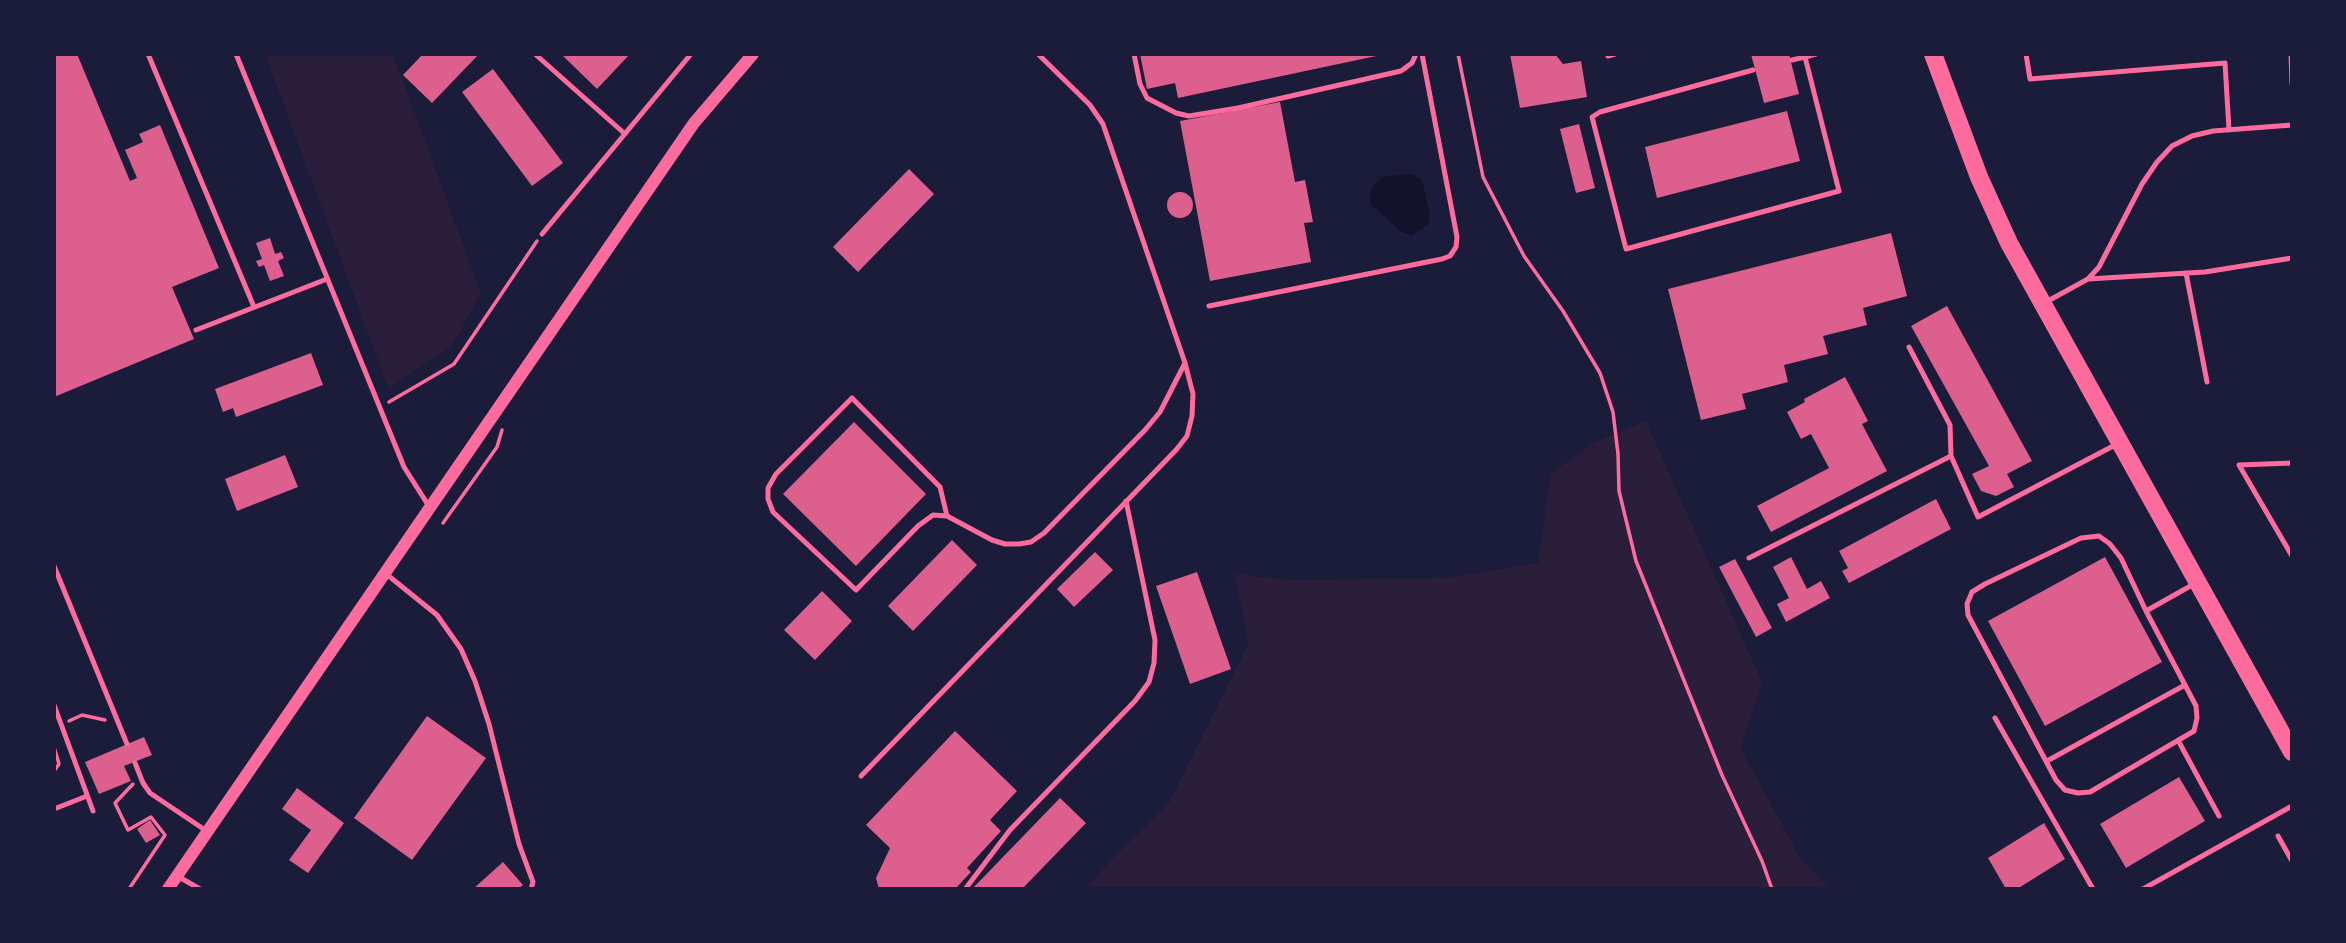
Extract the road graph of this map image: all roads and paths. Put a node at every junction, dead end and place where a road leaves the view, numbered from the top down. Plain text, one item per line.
1 (148, 54) edge
2 (236, 54) edge
3 (535, 54) edge
4 (753, 54) edge
5 (1038, 54) edge
6 (1134, 54) edge
7 (1416, 54) edge
8 (1422, 54) edge
9 (1458, 54) edge
10 (1608, 54) edge
11 (1615, 54) edge
12 (1816, 54) edge
13 (1933, 54) edge
14 (2025, 54) edge
15 (2224, 54) edge
16 (2291, 54) edge
17 (687, 56) edge
18 (1805, 57) junction
19 (1792, 60) dead end
20 (2225, 63) junction
21 (1752, 70) dead end
22 (2292, 84) edge
23 (2292, 125) edge
24 (2229, 130) junction
25 (625, 134) junction
26 (542, 234) joint
27 (2292, 258) edge
28 (2186, 273) junction
29 (327, 279) junction
30 (2088, 279) junction
31 (2042, 303) junction
32 (1209, 306) dead end
33 (254, 307) junction
34 (196, 330) dead end
35 (1909, 347) dead end
36 (1185, 363) junction
37 (2207, 382) dead end
38 (380, 407) junction
39 (2119, 443) junction
40 (1951, 456) junction
41 (2292, 463) edge
42 (1126, 501) junction
43 (430, 508) junction
44 (947, 516) junction
45 (2292, 556) edge
46 (1749, 558) dead end
47 (54, 566) edge
48 (385, 573) junction
49 (61, 583) junction
50 (2197, 583) junction
51 (54, 586) edge
52 (2147, 611) junction
53 (2185, 685) junction
54 (54, 705) edge
55 (56, 714) edge
56 (1995, 718) dead end
57 (61, 724) junction
58 (110, 729) dead end
59 (2179, 742) junction
60 (127, 744) dead end
61 (54, 747) edge
62 (2292, 752) edge
63 (2047, 761) junction
64 (135, 763) dead end
65 (54, 771) edge
66 (130, 775) dead end
67 (861, 776) dead end
68 (87, 796) junction
69 (2292, 806) edge
70 (54, 809) edge
71 (93, 811) dead end
72 (2219, 816) dead end
73 (208, 832) junction
74 (2278, 836) dead end
75 (2292, 861) edge
76 (177, 876) junction
77 (966, 888) edge
78 (129, 889) edge
79 (168, 889) edge
80 (201, 889) edge
81 (531, 889) edge
82 (1772, 889) edge
83 (2093, 889) edge
84 (2143, 889) edge

1 - 33 lane
2 - 29 lane
3 - 25 lane
4 - 43 street
5 - 36 lane
6 - 7 lane
8 - 32 lane
9 - 82 path
10 - 11 lane
12 - 18 lane
13 - 31 main road
14 - 20 lane
15 - 20 lane
16 - 22 lane
17 - 25 lane
18 - 19 lane
18 - 21 lane
20 - 24 lane
23 - 24 lane
24 - 30 lane
25 - 26 lane
26 - 38 path
27 - 28 lane
28 - 30 lane
28 - 37 lane
29 - 33 lane
29 - 38 lane
30 - 31 lane
31 - 39 main road
33 - 34 lane
35 - 40 lane
36 - 42 lane
36 - 44 lane
38 - 43 lane
39 - 40 lane
39 - 50 main road
40 - 46 lane
41 - 45 lane
42 - 67 lane
42 - 77 lane
43 - 48 street
44 - 44 lane
47 - 49 lane
48 - 73 street
48 - 81 lane
49 - 51 lane
49 - 60 lane
50 - 52 lane
50 - 62 main road
52 - 53 lane
52 - 63 lane
53 - 59 lane
53 - 63 lane
54 - 55 lane
55 - 57 lane
56 - 83 lane
57 - 58 path
57 - 68 lane
59 - 63 lane
59 - 72 lane
61 - 65 path
64 - 73 lane
66 - 78 path
68 - 70 lane
68 - 71 lane
69 - 84 lane
73 - 76 street
74 - 75 lane
76 - 79 street
76 - 80 lane

